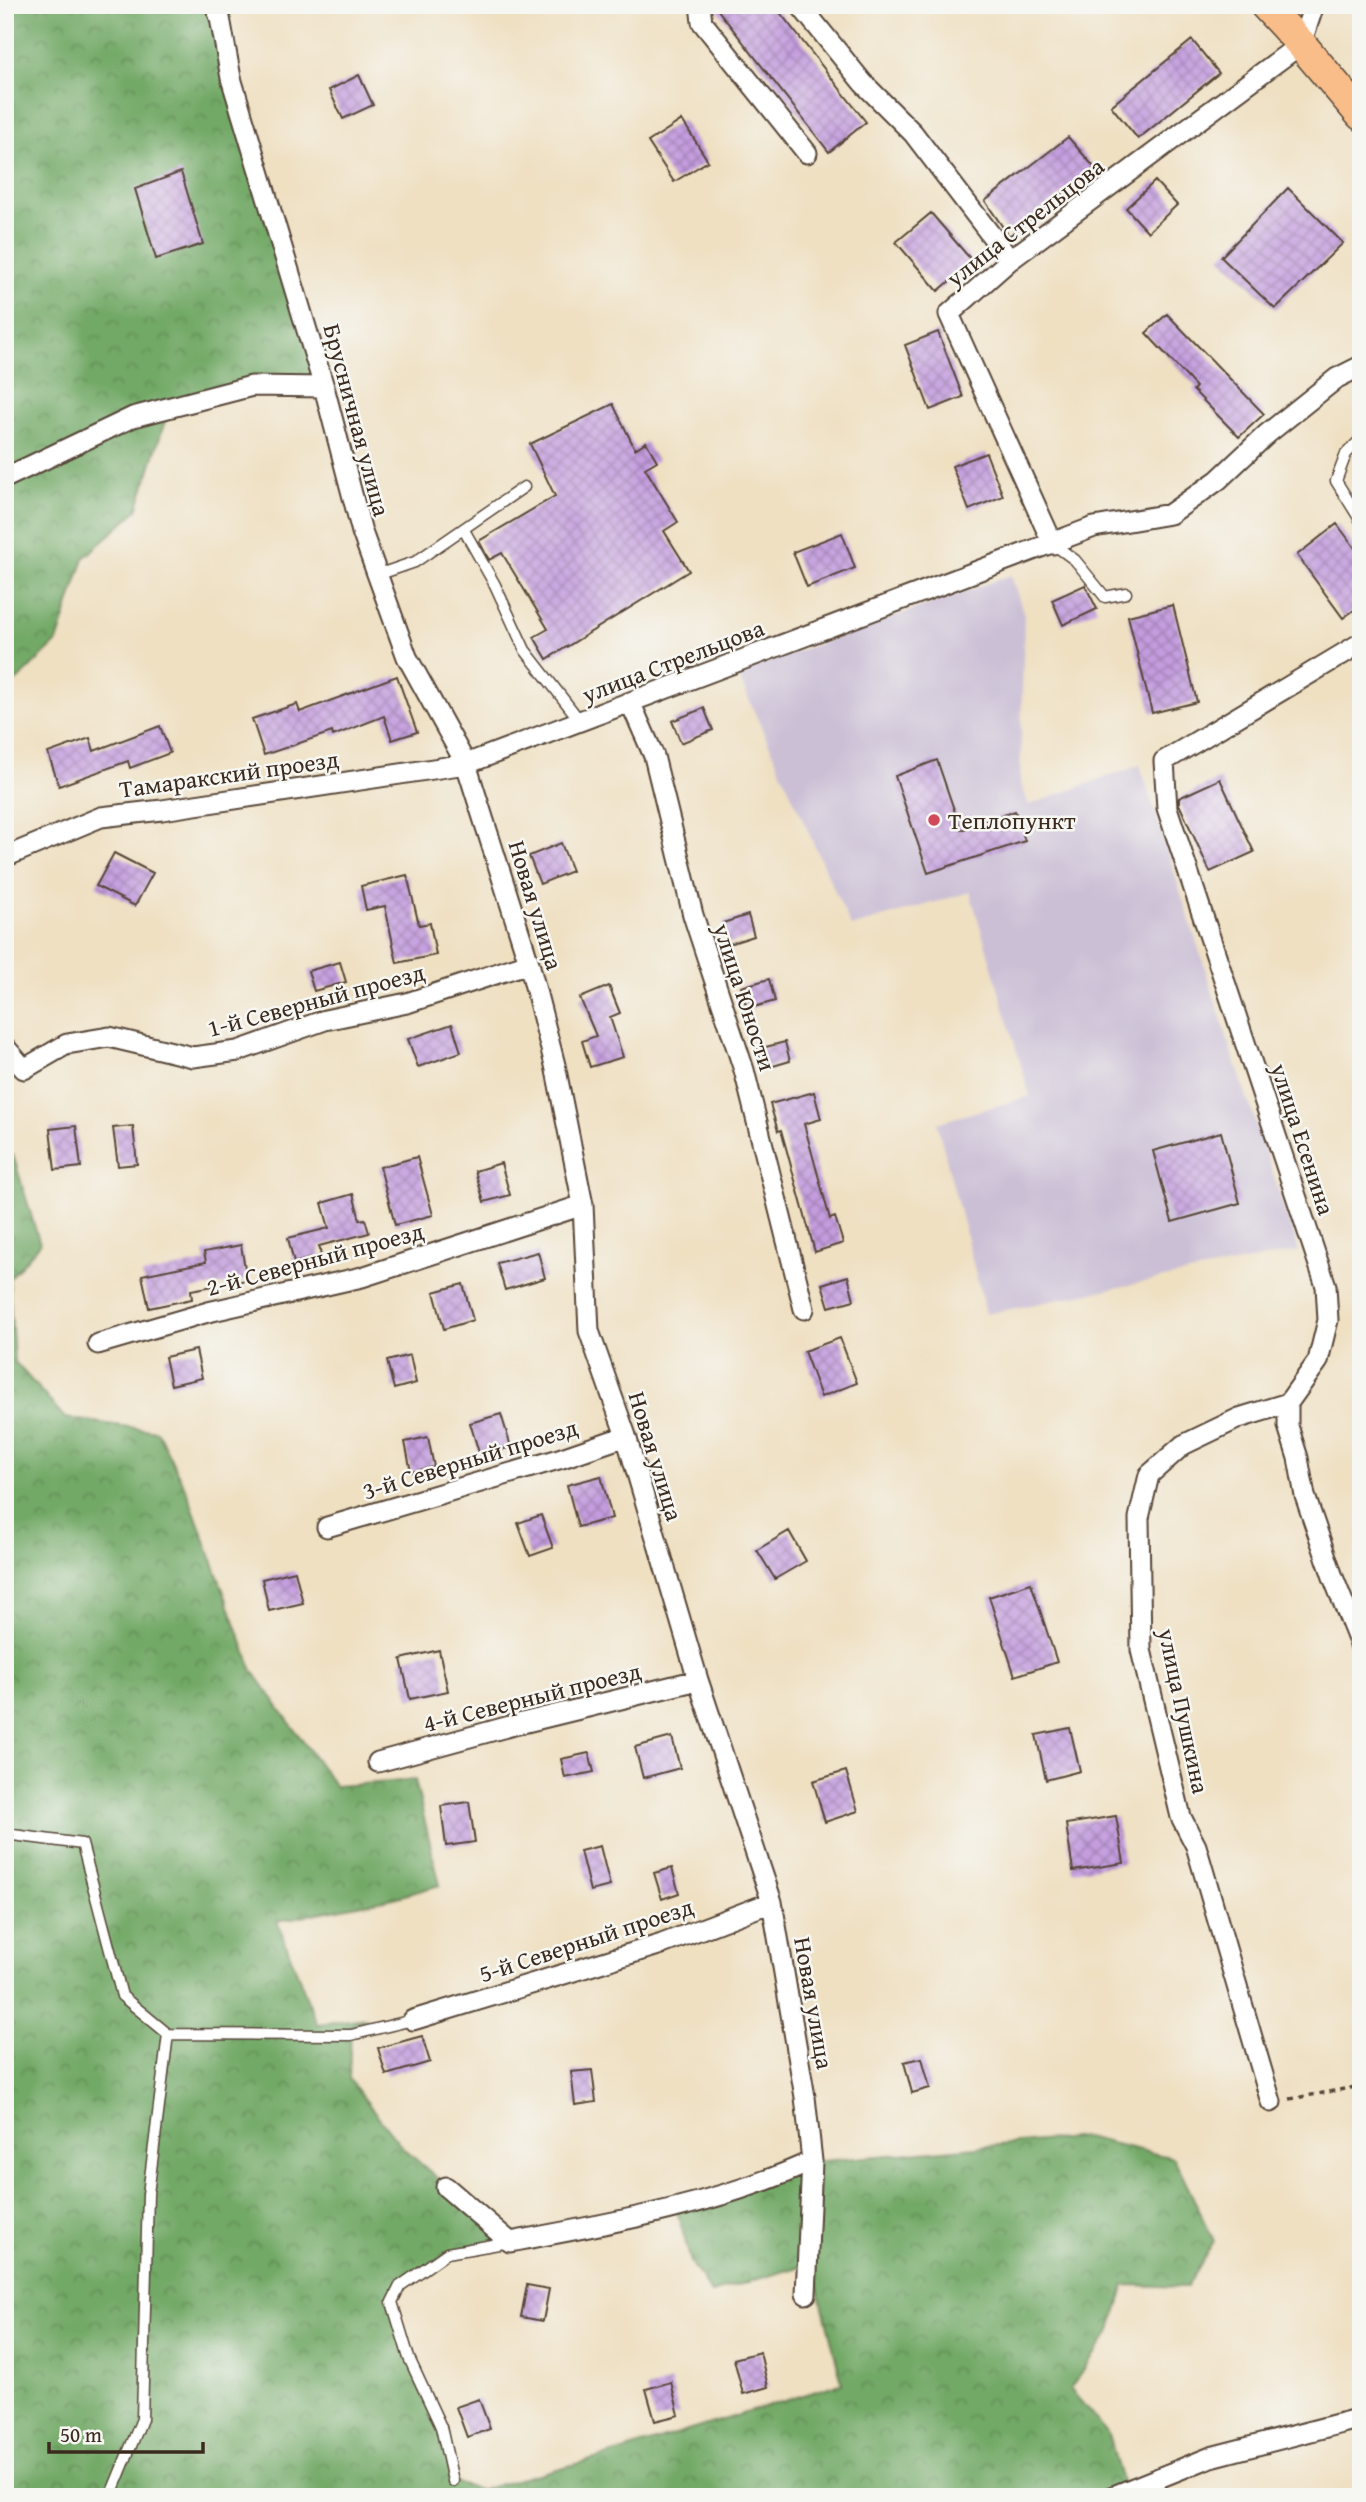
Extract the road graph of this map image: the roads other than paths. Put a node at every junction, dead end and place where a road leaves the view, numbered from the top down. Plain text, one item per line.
1 (215, 5) edge
2 (700, 5) edge
3 (800, 5) edge
4 (1265, 5) edge
5 (1314, 5) edge
6 (1301, 44) junction
7 (1358, 105) edge
8 (807, 153) dead end
9 (1010, 260) junction
10 (1361, 366) edge
11 (324, 387) junction
12 (1361, 439) edge
13 (5, 478) edge
14 (524, 487) dead end
15 (1361, 521) edge
16 (464, 530) junction
17 (1053, 544) junction
18 (377, 575) junction
19 (1126, 593) dead end
20 (1361, 643) edge
21 (631, 704) junction
22 (581, 722) junction
23 (466, 764) junction
24 (5, 857) edge
25 (529, 963) junction
26 (5, 1047) edge
27 (583, 1205) junction
28 (804, 1309) dead end
29 (98, 1344) dead end
30 (1287, 1403) junction
31 (626, 1436) junction
32 (327, 1527) dead end
33 (1361, 1647) edge
34 (698, 1680) junction
35 (378, 1762) dead end
36 (5, 1839) edge
37 (772, 1902) junction
38 (413, 2020) joint
39 (168, 2034) junction
40 (1271, 2102) road end
41 (812, 2161) junction
42 (446, 2187) dead end
43 (510, 2242) junction
44 (806, 2294) dead end
45 (1361, 2418) edge
46 (453, 2481) dead end
47 (110, 2497) edge
48 (1111, 2497) edge

1 - 11 street, Брусничная улица
2 - 8 street
3 - 9 street
4 - 6 main road
5 - 6 street
6 - 7 main road
6 - 9 street, улица Стрельцова
9 - 17 street, улица Стрельцова
10 - 17 street, улица Стрельцова
11 - 13 street
11 - 18 street, Брусничная улица
12 - 15 lane
14 - 16 lane
16 - 18 lane
16 - 22 lane
17 - 19 lane
17 - 21 street, улица Стрельцова
18 - 23 street, Брусничная улица
20 - 30 street, улица Есенина
21 - 22 street, улица Стрельцова
21 - 28 street, улица Юности
22 - 23 street, улица Стрельцова
23 - 24 street, Тамаракский проезд
23 - 25 street, Новая улица
25 - 26 street, 1-й Северный проезд
25 - 27 street, Новая улица
27 - 29 street, 2-й Северный проезд
27 - 31 street, Новая улица
30 - 33 street
30 - 40 street, улица Пушкина
31 - 32 street, 3-й Северный проезд
31 - 34 street, Новая улица
34 - 35 street, 4-й Северный проезд
34 - 37 street, Новая улица
36 - 39 lane
37 - 38 street, 5-й Северный проезд
37 - 41 street, Новая улица
38 - 39 lane
39 - 47 lane
41 - 43 street
41 - 44 street, Новая улица
42 - 43 street
43 - 46 lane
45 - 48 street

